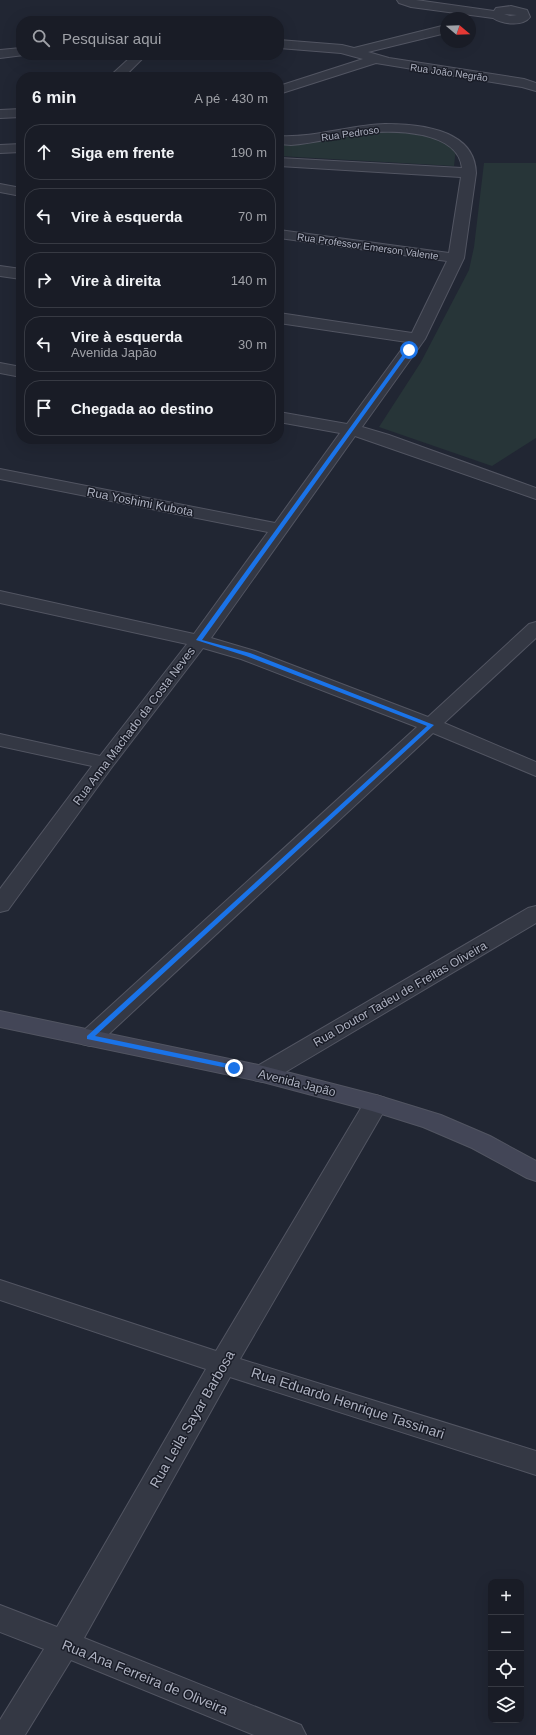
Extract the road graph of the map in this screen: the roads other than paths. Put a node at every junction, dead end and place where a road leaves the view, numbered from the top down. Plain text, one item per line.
1 (403, 0) edge
2 (426, 0) edge
3 (536, 6) edge
4 (449, 8) junction
5 (455, 12) edge
6 (500, 14) junction
7 (521, 14) junction
8 (536, 14) edge
9 (536, 20) edge
10 (476, 22) edge
11 (440, 31) edge
12 (284, 44) edge
13 (16, 52) edge
14 (355, 52) junction
15 (0, 54) edge
16 (375, 59) junction
17 (135, 60) edge
18 (121, 72) edge
19 (532, 83) edge
20 (284, 88) edge
21 (16, 113) edge
22 (0, 114) edge
23 (284, 140) edge
24 (16, 148) edge
25 (0, 149) edge
26 (284, 162) edge
27 (469, 173) junction
28 (0, 188) edge
29 (16, 191) edge
30 (284, 235) edge
31 (456, 258) junction
32 (0, 271) edge
33 (16, 273) edge
34 (284, 319) edge
35 (417, 339) junction
36 (0, 368) edge
37 (16, 371) edge
38 (284, 418) edge
39 (352, 430) junction
40 (0, 474) edge
41 (536, 494) edge
42 (279, 529) junction
43 (0, 597) edge
44 (536, 628) edge
45 (199, 640) junction
46 (431, 725) junction
47 (0, 740) edge
48 (105, 763) junction
49 (536, 770) edge
50 (0, 905) edge
51 (536, 913) edge
52 (0, 1019) edge
53 (90, 1038) junction
54 (263, 1074) junction
55 (376, 1104) junction
56 (536, 1172) edge
57 (0, 1290) edge
58 (223, 1364) junction
59 (536, 1463) edge
60 (0, 1618) edge
61 (64, 1644) junction
62 (8, 1735) edge
63 (290, 1735) edge

1 - 4 street
2 - 6 street
3 - 7 street
4 - 5 street
4 - 6 street
6 - 7 street
6 - 10 street
7 - 8 street
7 - 9 street
11 - 14 street
12 - 14 street, Rua João Negrão
13 - 15 street
14 - 16 street, Rua João Negrão
16 - 19 street, Rua João Negrão
16 - 20 street
17 - 18 street
21 - 22 street
23 - 27 street, Rua Pedroso
24 - 25 street
26 - 27 street
27 - 31 street, Rua Anna Machado da Costa Neves
28 - 29 street
30 - 31 street, Rua Professor Emerson Valente
31 - 35 street, Rua Anna Machado da Costa Neves
32 - 33 street
34 - 35 street
35 - 39 street, Rua Anna Machado da Costa Neves
36 - 37 street
38 - 39 street
39 - 41 street
39 - 42 street, Rua Anna Machado da Costa Neves
40 - 42 street, Rua Yoshimi Kubota
42 - 45 street, Rua Anna Machado da Costa Neves
43 - 45 street
44 - 46 street
45 - 46 street
45 - 48 street, Rua Anna Machado da Costa Neves
46 - 49 street
46 - 53 street
47 - 48 street
48 - 50 street, Rua Anna Machado da Costa Neves
51 - 54 street, Rua Doutor Tadeu de Freitas Oliveira
52 - 53 main road, Avenida Japão
53 - 54 main road, Avenida Japão
54 - 55 main road, Avenida Japão
55 - 56 main road, Avenida Japão
55 - 58 street, Rua Leila Sayar Barbosa
57 - 58 street, Rua Eduardo Henrique Tassinari
58 - 59 street, Rua Eduardo Henrique Tassinari
58 - 61 street, Rua Leila Sayar Barbosa
60 - 61 street, Rua Ana Ferreira de Oliveira
61 - 62 street, Rua Leila Sayar Barbosa
61 - 63 street, Rua Ana Ferreira de Oliveira

